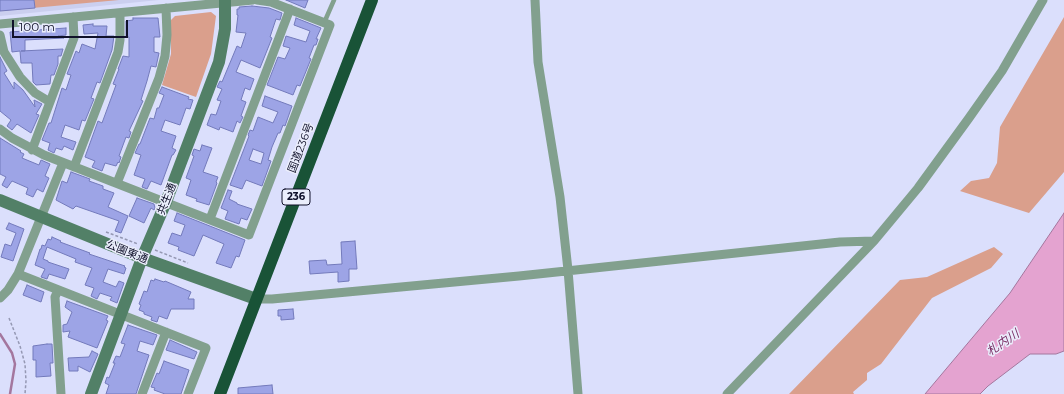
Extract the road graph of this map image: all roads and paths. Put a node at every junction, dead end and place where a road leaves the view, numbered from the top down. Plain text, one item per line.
1 (253, 0) edge
2 (257, 0) edge
3 (334, 0) edge
4 (372, 0) edge
5 (535, 0) edge
6 (1043, 0) edge
7 (225, 1) edge
8 (166, 8) junction
9 (290, 9) junction
10 (120, 13) junction
11 (73, 17) junction
12 (324, 23) junction
13 (0, 24) edge
14 (0, 35) edge
15 (50, 102) junction
16 (0, 129) edge
17 (32, 150) junction
18 (63, 163) junction
19 (74, 167) junction
20 (117, 183) junction
21 (0, 200) edge
22 (166, 202) junction
23 (40, 217) junction
24 (210, 220) junction
25 (103, 231) dead end
26 (874, 241) junction
27 (145, 253) junction
28 (190, 264) dead end
29 (568, 270) junction
30 (18, 274) junction
31 (58, 290) junction
32 (0, 298) edge
33 (256, 300) junction
34 (122, 315) junction
35 (9, 318) dead end
36 (166, 332) junction
37 (25, 394) edge
38 (61, 394) edge
39 (91, 394) edge
40 (142, 394) edge
41 (188, 394) edge
42 (220, 394) edge
43 (578, 394) edge
44 (727, 394) edge

1 - 7 street
2 - 9 street
3 - 12 lane
4 - 33 highway, 国道236号 / 236
5 - 29 street
6 - 26 street
7 - 8 street
7 - 22 street, 共生通
8 - 10 street
8 - 20 street
9 - 12 street
9 - 24 street
10 - 11 street
10 - 19 street
11 - 13 street
11 - 15 street
12 - 24 street
14 - 15 street
15 - 17 street
16 - 17 street
17 - 18 street
18 - 19 street
18 - 23 street
19 - 20 street
20 - 22 street
21 - 23 street, 公園東通
22 - 24 street
22 - 27 street, 共生通
23 - 27 street, 公園東通
23 - 30 street
25 - 27 path
26 - 29 street
26 - 44 street
27 - 28 path
27 - 33 street, 公園東通
27 - 34 street, 共生通
29 - 33 street
29 - 43 street
30 - 31 street
30 - 32 street
31 - 34 street
31 - 38 street
33 - 42 highway, 国道236号 / 236
34 - 36 street
34 - 39 street, 共生通
35 - 37 path
36 - 40 street
36 - 41 street

